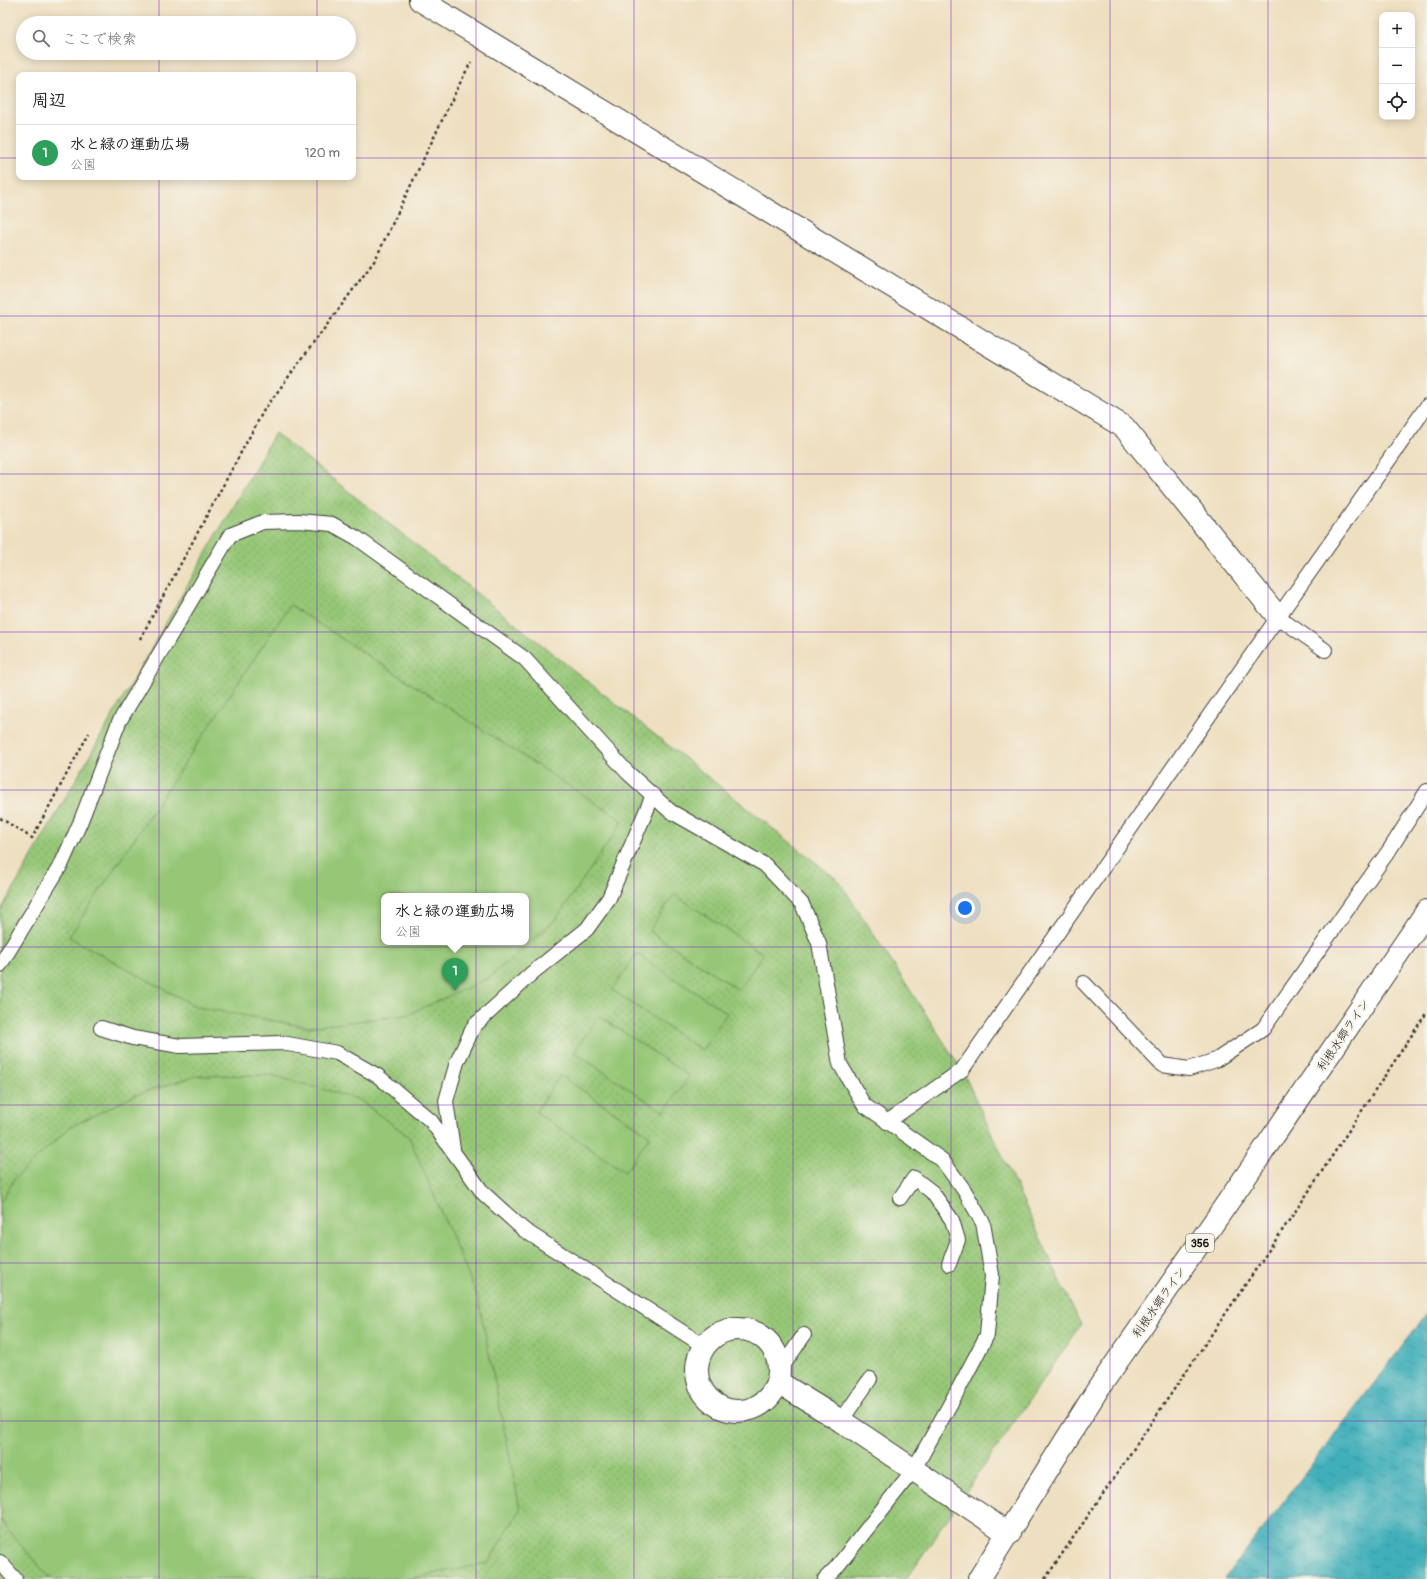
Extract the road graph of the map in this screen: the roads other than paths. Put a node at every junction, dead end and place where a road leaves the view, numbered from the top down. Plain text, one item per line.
1 (420, 0) edge
2 (1427, 406) edge
3 (1278, 617) junction
4 (1325, 650) dead end
5 (1427, 791) edge
6 (652, 795) junction
7 (1427, 911) edge
8 (0, 965) edge
9 (1084, 983) dead end
10 (101, 1028) dead end
11 (887, 1122) junction
12 (453, 1152) junction
13 (900, 1198) dead end
14 (949, 1264) dead end
15 (804, 1335) dead end
16 (704, 1346) junction
17 (779, 1376) junction
18 (870, 1379) dead end
19 (841, 1421) junction
20 (914, 1469) junction
21 (1009, 1534) junction
22 (0, 1562) edge
23 (15, 1579) edge
24 (825, 1579) edge
25 (980, 1579) edge

1 - 3 main road
2 - 3 lane
3 - 4 lane
3 - 11 lane
5 - 9 lane
6 - 8 lane
6 - 11 lane
6 - 12 lane
7 - 21 main road, 利根水郷ライン / 356
10 - 12 lane
11 - 20 lane
12 - 16 lane
13 - 14 lane
15 - 17 lane
16 - 17 main road
16 - 17 main road
17 - 19 main road
18 - 19 lane
19 - 20 main road
20 - 21 main road
20 - 24 lane
21 - 25 main road, 利根水郷ライン / 356
22 - 23 lane

